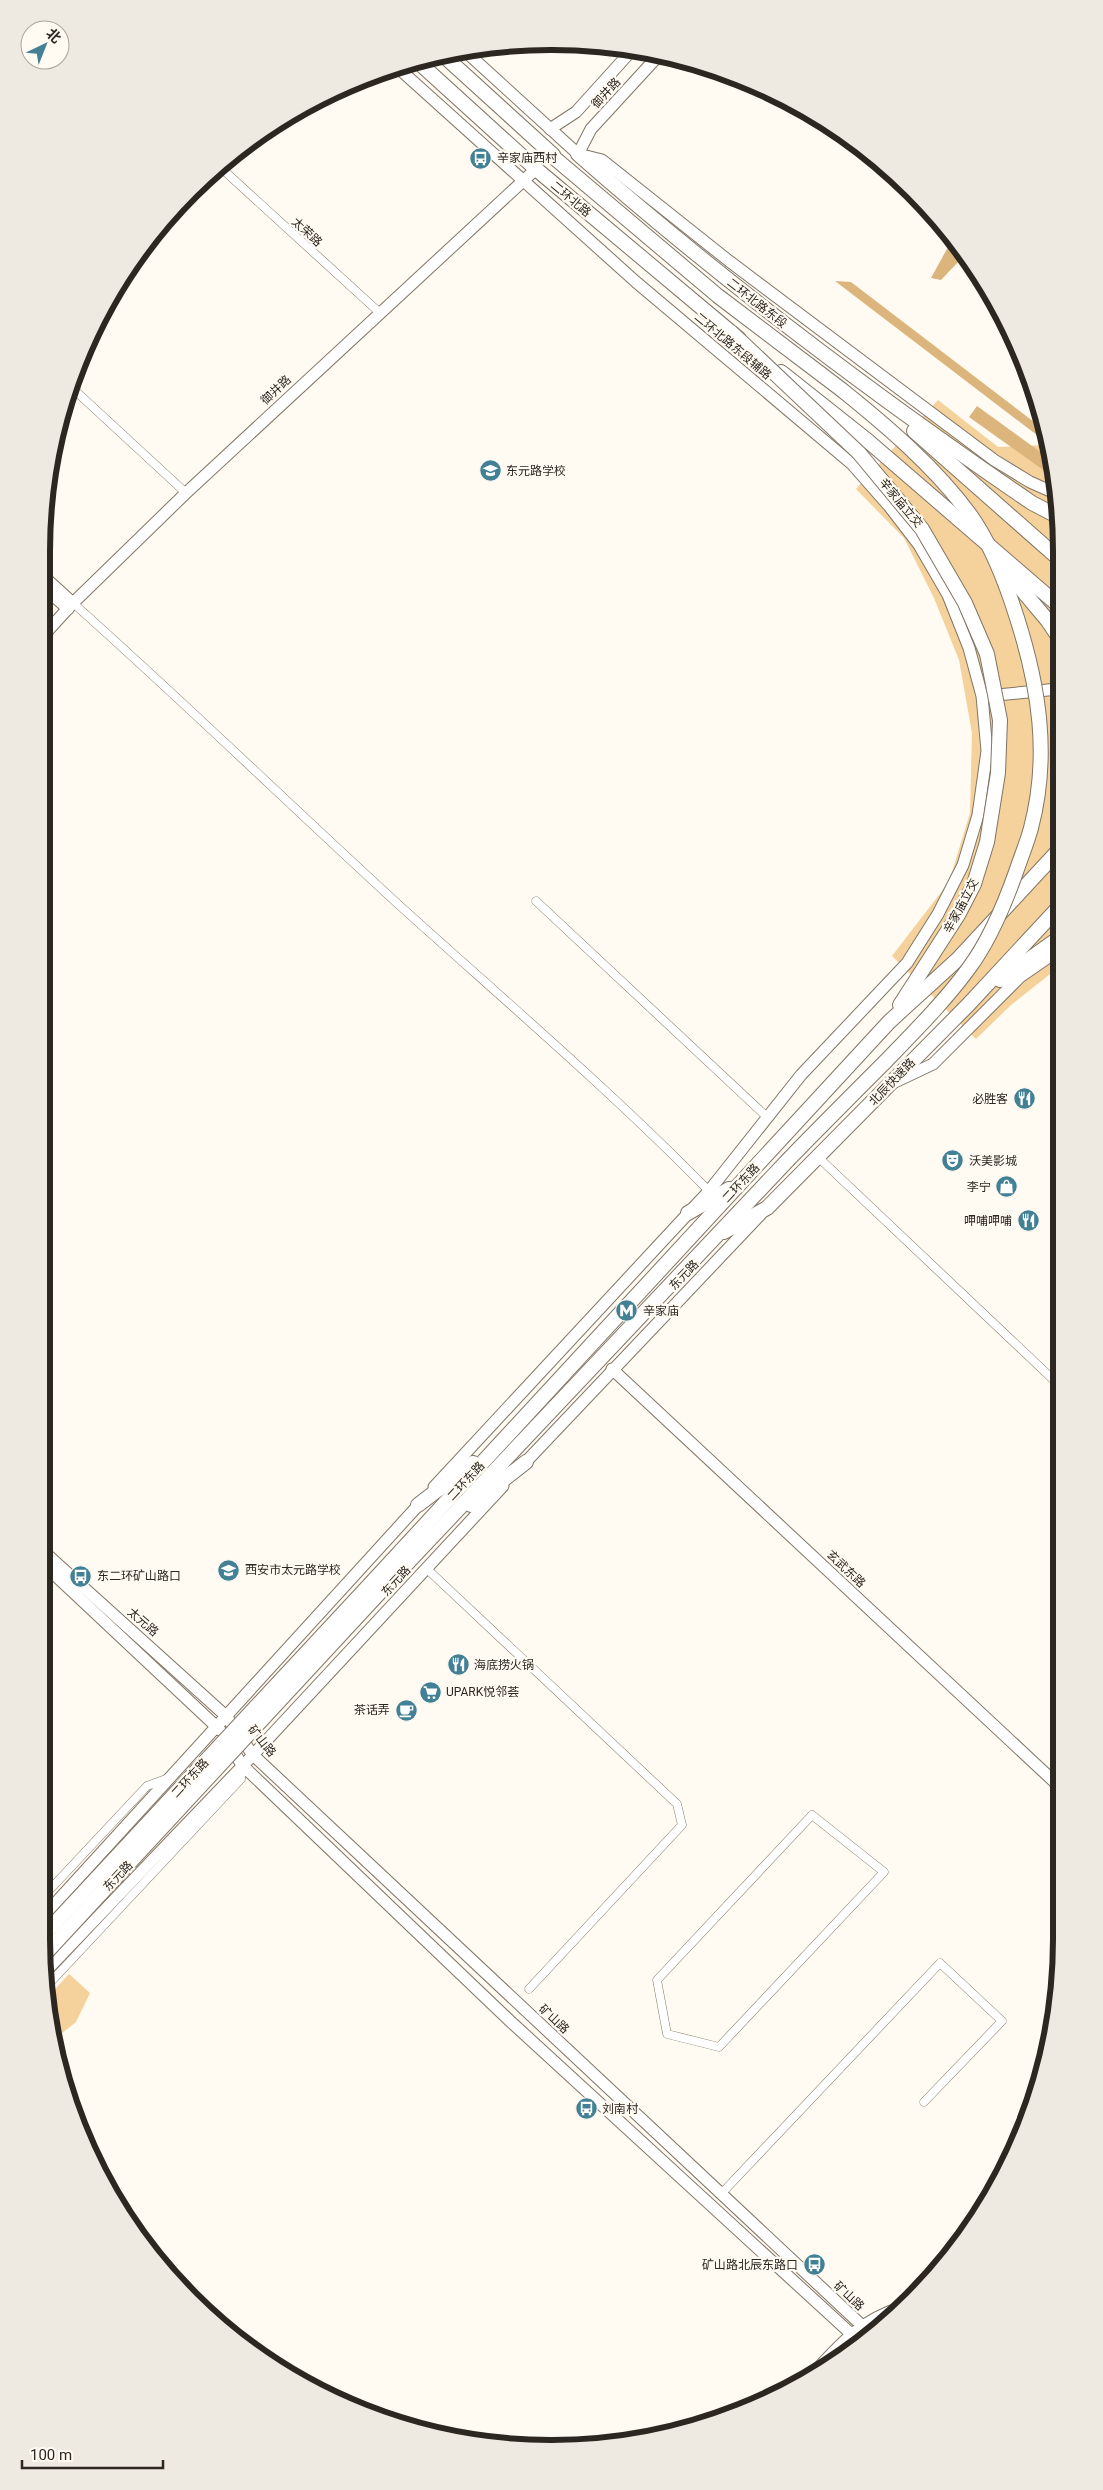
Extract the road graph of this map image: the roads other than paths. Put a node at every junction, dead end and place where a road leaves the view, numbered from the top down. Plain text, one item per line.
1 (627, 56) edge
2 (471, 57) edge
3 (449, 61) edge
4 (654, 61) edge
5 (423, 67) edge
6 (403, 73) edge
7 (550, 129) junction
8 (545, 150) junction
9 (578, 154) junction
10 (536, 169) junction
11 (225, 171) edge
12 (522, 182) junction
13 (670, 234) junction
14 (380, 313) junction
15 (731, 332) junction
16 (845, 371) junction
17 (77, 391) edge
18 (1049, 491) edge
19 (186, 493) junction
20 (1051, 513) edge
21 (974, 533) junction
22 (1053, 554) edge
23 (50, 584) edge
24 (50, 592) edge
25 (1053, 601) edge
26 (70, 606) junction
27 (50, 628) edge
28 (1053, 628) edge
29 (1053, 689) edge
30 (982, 696) junction
31 (1053, 856) edge
32 (536, 901) dead end
33 (1053, 913) edge
34 (1053, 942) edge
35 (1053, 954) edge
36 (968, 1005) junction
37 (889, 1022) junction
38 (889, 1085) junction
39 (767, 1117) junction
40 (818, 1157) junction
41 (743, 1181) junction
42 (709, 1191) junction
43 (767, 1208) junction
44 (688, 1212) junction
45 (710, 1240) junction
46 (612, 1370) junction
47 (1053, 1379) edge
48 (505, 1438) junction
49 (526, 1462) junction
50 (418, 1505) junction
51 (438, 1530) junction
52 (50, 1557) edge
53 (426, 1568) junction
54 (50, 1570) edge
55 (378, 1585) junction
56 (226, 1716) junction
57 (217, 1726) junction
58 (253, 1755) junction
59 (242, 1765) junction
60 (170, 1777) junction
61 (1053, 1781) edge
62 (812, 1815) joint
63 (50, 1889) edge
64 (50, 1909) edge
65 (50, 1929) edge
66 (50, 1948) edge
67 (51, 1966) edge
68 (52, 1981) edge
69 (529, 1989) dead end
70 (924, 2102) dead end
71 (721, 2194) junction
72 (880, 2318) edge
73 (861, 2326) junction
74 (865, 2329) edge
75 (850, 2334) junction
76 (857, 2336) edge
77 (855, 2338) edge
78 (831, 2354) edge

1 - 7 main road, 御井路
2 - 7 main road
3 - 8 highway, 二环北路
4 - 9 main road, 御井路
5 - 10 highway, 二环北路
6 - 12 main road, 二环北路东段辅路
7 - 9 main road
8 - 13 highway, 二环北路
8 - 45 highway, 二环北路, bridge
9 - 13 highway
9 - 18 main road
10 - 12 main road, 御井路
10 - 15 highway, 二环北路
11 - 14 street, 太荣路
12 - 14 main road, 御井路
12 - 30 main road, 二环北路东段辅路
13 - 16 highway, 二环北路东段
14 - 19 main road, 御井路
15 - 21 highway, 辛家庙立交, bridge
15 - 37 highway, 辛家庙立交, bridge
16 - 20 highway
16 - 22 highway
17 - 19 street
19 - 26 main road, 御井路
21 - 25 highway, 辛家庙立交, bridge
21 - 28 highway, bridge
23 - 26 main road
24 - 26 main road
26 - 27 main road, 御井路
26 - 42 street
29 - 30 main road
30 - 39 main road, 二环北路东段辅路
31 - 37 highway
32 - 39 street
33 - 36 highway, 北辰快速路
34 - 36 highway
35 - 38 main road
36 - 38 highway, 北辰快速路
37 - 41 highway, 二环东路
38 - 40 highway, 北辰快速路
39 - 42 main road, 二环北路东段辅路
40 - 43 highway, 北辰快速路
40 - 47 street
41 - 44 highway
41 - 48 highway, 二环东路
42 - 44 main road
43 - 45 highway, 北辰快速路
43 - 46 main road, 东元路
44 - 50 main road
45 - 51 highway
46 - 49 main road, 东元路
46 - 61 main road, 玄武东路
48 - 50 highway
48 - 55 highway, 二环东路
49 - 51 highway
49 - 53 main road, 东元路
50 - 56 main road
51 - 55 highway
52 - 56 main road, 太元路
53 - 58 main road, 东元路
53 - 69 street
54 - 57 main road, 太元路
55 - 65 highway, 二环东路, bridge
55 - 66 highway, 二环东路, bridge
56 - 57 main road
56 - 58 main road, 矿山路
57 - 59 main road
57 - 60 main road
58 - 59 main road, 东元路
58 - 71 main road, 矿山路
59 - 67 main road, 东元路
59 - 68 street
59 - 75 main road
60 - 63 street
60 - 64 main road
62 - 62 street
70 - 71 street
71 - 73 main road, 矿山路
72 - 73 main road
73 - 74 main road, 矿山路
73 - 75 main road
75 - 76 main road
75 - 77 main road
75 - 78 main road

